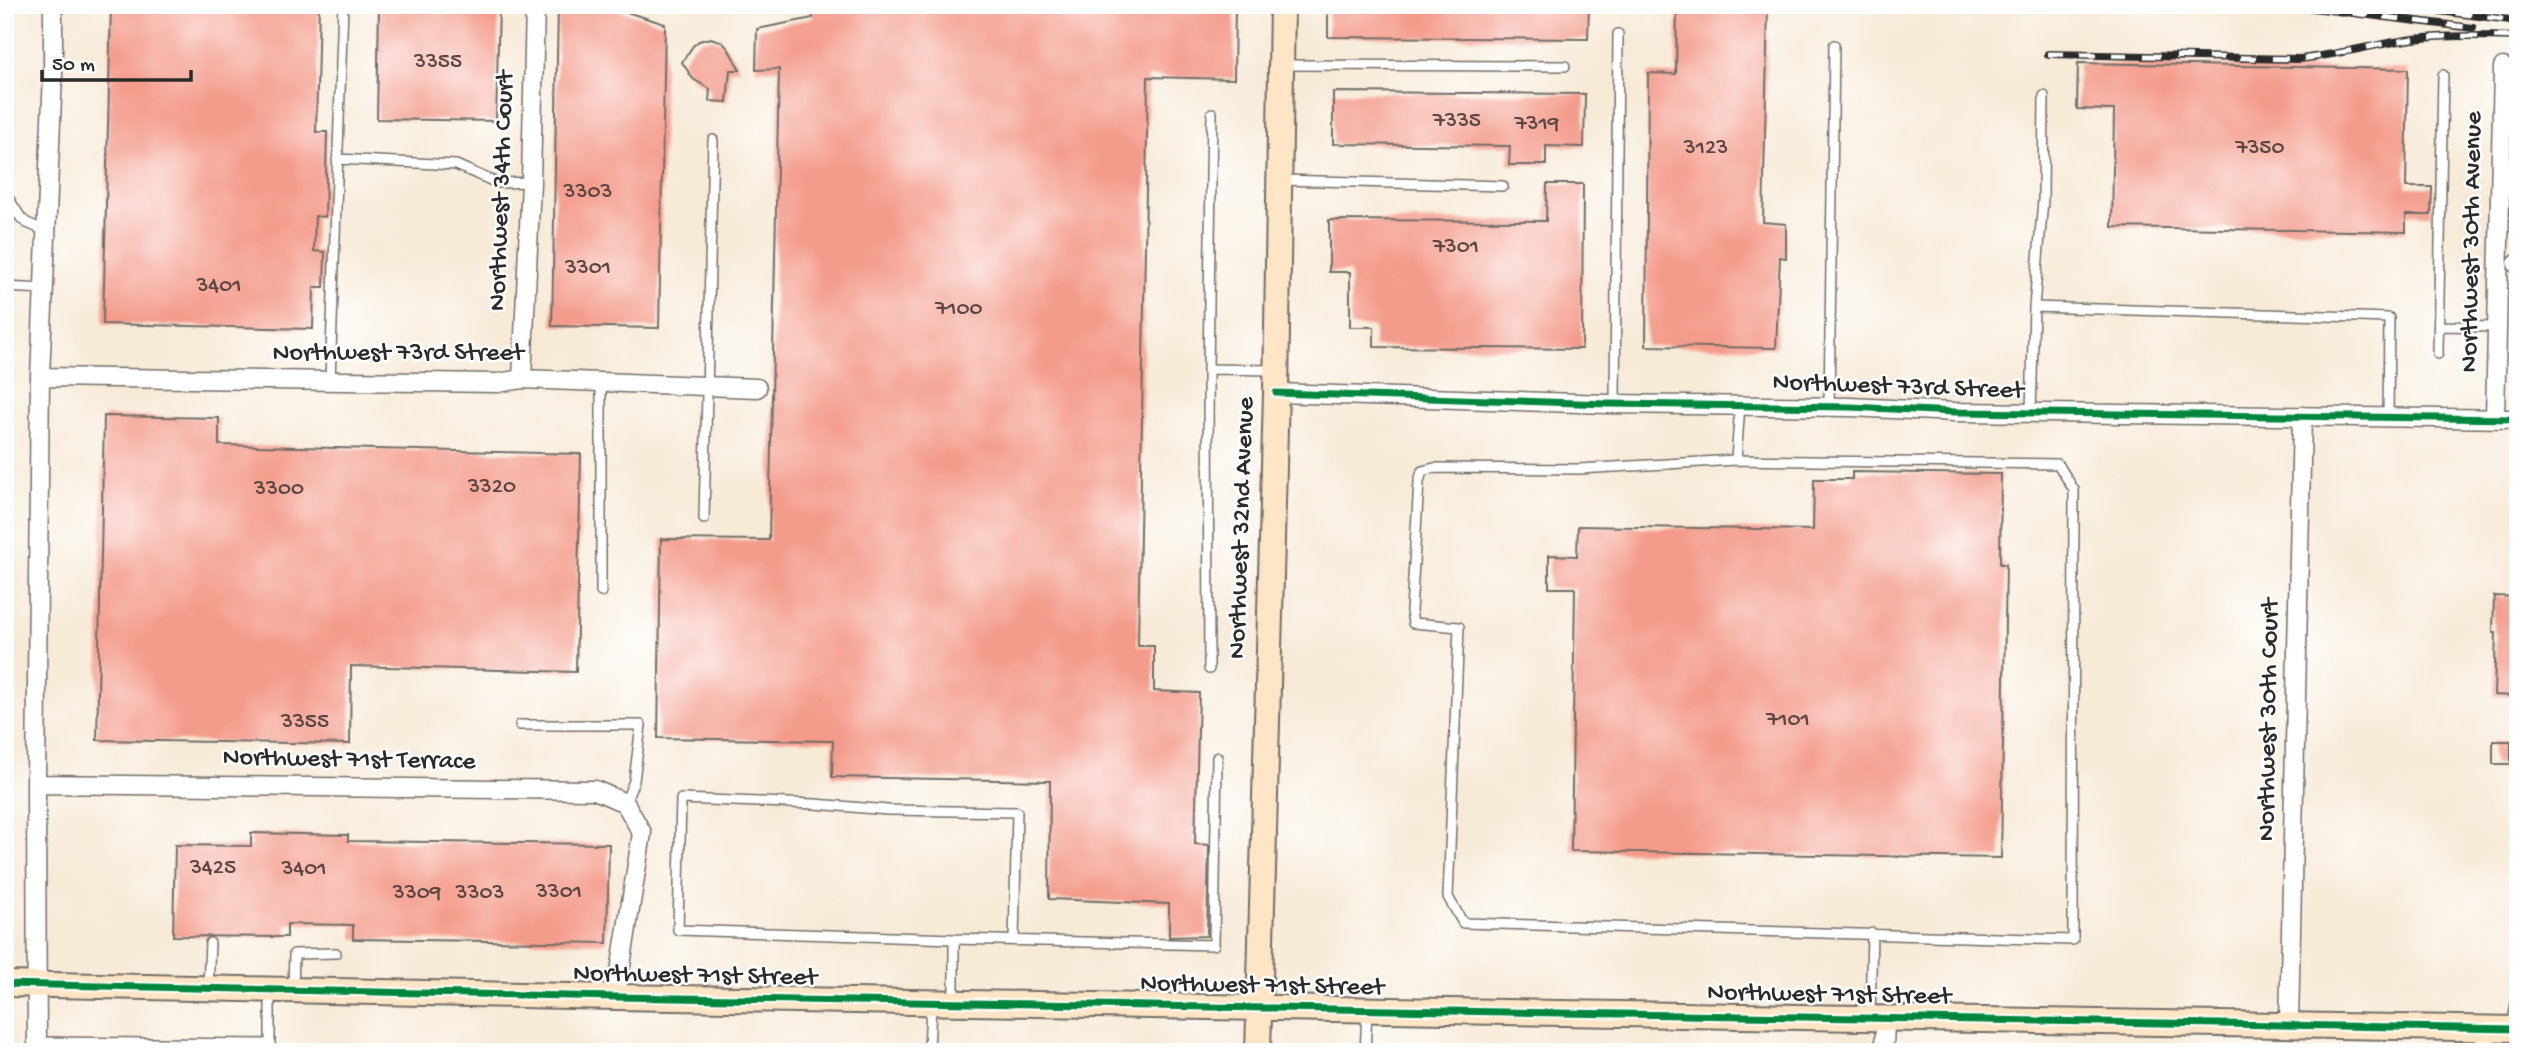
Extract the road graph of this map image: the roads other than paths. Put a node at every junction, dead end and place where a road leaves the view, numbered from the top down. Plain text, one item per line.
1 (53, 5) edge
2 (342, 5) edge
3 (535, 5) edge
4 (1282, 5) edge
5 (1618, 34) dead end
6 (1834, 45) dead end
7 (1281, 65) junction
8 (1565, 66) dead end
9 (2503, 67) dead end
10 (2443, 75) dead end
11 (2044, 96) dead end
12 (1212, 113) dead end
13 (713, 141) dead end
14 (337, 159) junction
15 (1279, 180) junction
16 (531, 182) junction
17 (1503, 186) dead end
18 (5, 193) edge
19 (46, 231) junction
20 (5, 287) edge
21 (44, 289) junction
22 (2034, 306) junction
23 (2439, 326) junction
24 (2497, 327) junction
25 (2438, 354) dead end
26 (1208, 369) junction
27 (40, 377) junction
28 (522, 379) junction
29 (330, 380) junction
30 (1277, 382) junction
31 (601, 383) junction
32 (707, 386) junction
33 (757, 388) dead end
34 (1615, 404) junction
35 (1740, 405) junction
36 (1829, 407) junction
37 (2031, 413) junction
38 (2302, 416) junction
39 (2388, 417) junction
40 (2495, 418) junction
41 (2518, 419) edge
42 (1736, 460) junction
43 (704, 520) dead end
44 (601, 592) dead end
45 (1209, 668) dead end
46 (520, 725) dead end
47 (1217, 757) dead end
48 (36, 784) junction
49 (625, 803) junction
50 (1872, 933) junction
51 (954, 939) junction
52 (1014, 940) junction
53 (210, 943) dead end
54 (337, 953) dead end
55 (5, 984) edge
56 (36, 985) junction
57 (208, 989) junction
58 (282, 990) junction
59 (2518, 991) edge
60 (616, 997) junction
61 (942, 1002) junction
62 (1259, 1008) junction
63 (1367, 1009) junction
64 (1877, 1018) junction
65 (2289, 1025) junction
66 (2515, 1029) edge
67 (2485, 1040) edge
68 (37, 1047) edge
69 (269, 1048) edge
70 (929, 1052) edge
71 (1258, 1052) edge
72 (1366, 1052) edge
73 (1884, 1052) edge

1 - 19 street
2 - 14 lane
3 - 16 street, Northwest 34th Court
4 - 7 street, Northwest 32nd Avenue
5 - 34 lane
6 - 36 lane
7 - 8 lane
7 - 15 street, Northwest 32nd Avenue
9 - 24 street, Northwest 30th Avenue
10 - 23 lane
11 - 22 lane
12 - 26 lane
13 - 32 lane
14 - 16 lane
14 - 29 lane
15 - 17 lane
15 - 30 street, Northwest 32nd Avenue
16 - 28 street, Northwest 34th Court
18 - 19 lane
19 - 21 street
20 - 21 lane
21 - 27 street
22 - 37 lane
22 - 39 lane
23 - 24 lane
23 - 25 lane
24 - 40 street, Northwest 30th Avenue
26 - 30 lane
26 - 45 lane
27 - 29 street, Northwest 73rd Street
27 - 48 street
28 - 29 street, Northwest 73rd Street
28 - 31 street, Northwest 73rd Street
30 - 34 street, Northwest 73rd Street
30 - 62 street, Northwest 32nd Avenue
31 - 32 street, Northwest 73rd Street
31 - 44 lane
32 - 33 street, Northwest 73rd Street
32 - 43 lane
34 - 35 street, Northwest 73rd Street
35 - 36 street, Northwest 73rd Street
35 - 42 lane
36 - 37 street, Northwest 73rd Street
37 - 38 street, Northwest 73rd Street
38 - 39 street, Northwest 73rd Street
38 - 65 street, Northwest 30th Court
39 - 40 street, Northwest 73rd Street
40 - 41 street, Northwest 73rd Street
42 - 50 lane
42 - 50 lane
46 - 49 lane
47 - 52 lane
48 - 49 street, Northwest 71st Terrace
48 - 56 street
49 - 60 street
50 - 64 lane
51 - 52 lane
51 - 52 lane
51 - 61 lane
53 - 57 lane
54 - 58 lane
55 - 56 street, Northwest 71st Street
56 - 57 street, Northwest 71st Street
56 - 68 street
57 - 58 street, Northwest 71st Street
58 - 60 street, Northwest 71st Street
58 - 69 lane
59 - 66 lane
60 - 61 street, Northwest 71st Street
61 - 62 street, Northwest 71st Street
61 - 70 lane
62 - 63 street, Northwest 71st Street
62 - 71 street, Northwest 32nd Avenue
63 - 64 street, Northwest 71st Street
63 - 72 lane
64 - 65 street, Northwest 71st Street
64 - 73 street
65 - 67 street, Northwest 71st Street
66 - 67 street, Northwest 71st Street
68 - 69 lane

